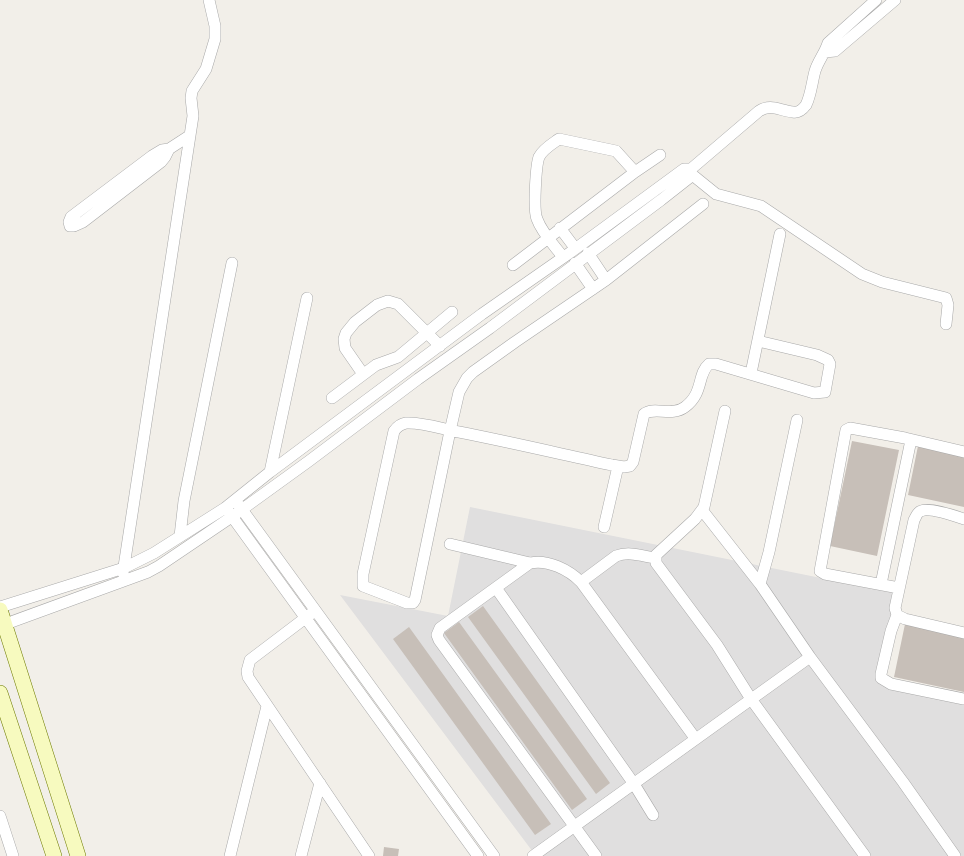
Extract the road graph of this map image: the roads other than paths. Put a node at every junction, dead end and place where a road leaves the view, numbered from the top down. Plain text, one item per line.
1 (209, 0) edge
2 (876, 0) edge
3 (895, 0) edge
4 (825, 52) junction
5 (189, 136) junction
6 (169, 150) junction
7 (660, 155) dead end
8 (691, 171) junction
9 (635, 172) junction
10 (703, 204) dead end
11 (560, 228) junction
12 (780, 234) dead end
13 (547, 238) junction
14 (575, 248) junction
15 (588, 253) junction
16 (563, 257) junction
17 (232, 263) dead end
18 (574, 263) junction
19 (513, 265) dead end
20 (606, 280) junction
21 (593, 289) junction
22 (307, 298) dead end
23 (452, 312) dead end
24 (482, 314) junction
25 (946, 324) dead end
26 (490, 328) junction
27 (426, 332) junction
28 (758, 341) junction
29 (440, 346) junction
30 (750, 373) junction
31 (364, 374) junction
32 (332, 398) dead end
33 (725, 411) dead end
34 (797, 420) dead end
35 (450, 431) junction
36 (911, 440) junction
37 (964, 452) edge
38 (618, 466) junction
39 (270, 472) junction
40 (239, 504) junction
41 (702, 510) junction
42 (229, 512) junction
43 (964, 519) edge
44 (604, 527) dead end
45 (180, 536) junction
46 (450, 544) dead end
47 (655, 558) junction
48 (530, 563) junction
49 (124, 568) junction
50 (122, 582) junction
51 (581, 582) junction
52 (760, 584) junction
53 (881, 584) junction
54 (496, 588) junction
55 (899, 588) junction
56 (0, 609) edge
57 (315, 610) junction
58 (897, 615) junction
59 (306, 618) junction
60 (2, 626) edge
61 (964, 633) edge
62 (810, 657) junction
63 (0, 692) edge
64 (751, 699) junction
65 (964, 699) edge
66 (267, 706) junction
67 (695, 738) junction
68 (320, 783) junction
69 (634, 784) junction
70 (654, 815) dead end
71 (0, 816) edge
72 (574, 826) junction
73 (14, 856) edge
74 (54, 856) edge
75 (78, 856) edge
76 (230, 856) edge
77 (301, 856) edge
78 (368, 856) edge
79 (478, 856) edge
80 (494, 856) edge
81 (533, 856) edge
82 (596, 856) edge
83 (865, 856) edge
84 (955, 856) edge

1 - 5 street
2 - 4 street
3 - 4 street
4 - 8 street
5 - 6 street
5 - 49 street
6 - 6 street
7 - 9 street
8 - 14 street
8 - 15 street
8 - 25 street
9 - 11 street
9 - 13 street
10 - 20 street
11 - 13 street
11 - 14 street
12 - 28 street
13 - 16 street
13 - 19 street
14 - 16 street
15 - 18 street
15 - 20 street
16 - 24 street
17 - 45 street
18 - 21 street
18 - 26 street
20 - 21 street
21 - 35 street
22 - 39 street
23 - 27 street
24 - 26 street
24 - 29 street
26 - 40 street
27 - 29 street
27 - 31 street
27 - 31 street
28 - 30 street
28 - 30 street
29 - 39 street
30 - 38 street
31 - 32 street
33 - 41 street
34 - 52 street
35 - 35 street
35 - 38 street
36 - 37 street
36 - 53 street
36 - 53 street
38 - 44 street
39 - 40 street
40 - 42 street
40 - 57 street
41 - 47 street
41 - 52 street
42 - 45 street
42 - 50 street
42 - 59 street
43 - 55 street
45 - 49 street
46 - 48 street
47 - 51 street
47 - 64 street
48 - 51 street
48 - 54 street
49 - 50 street
49 - 56 street
50 - 60 street
51 - 67 street
52 - 62 street
53 - 55 street
54 - 69 street
54 - 72 street
55 - 58 street
56 - 60 street
57 - 59 street
57 - 80 street
58 - 61 street
58 - 65 street
59 - 66 street
59 - 79 street
60 - 75 street
62 - 64 street
62 - 84 street
63 - 74 street
64 - 67 street
64 - 83 street
66 - 68 street
66 - 76 street
67 - 69 street
68 - 77 street
68 - 78 street
69 - 70 street
69 - 72 street
71 - 73 street
72 - 81 street
72 - 82 street

